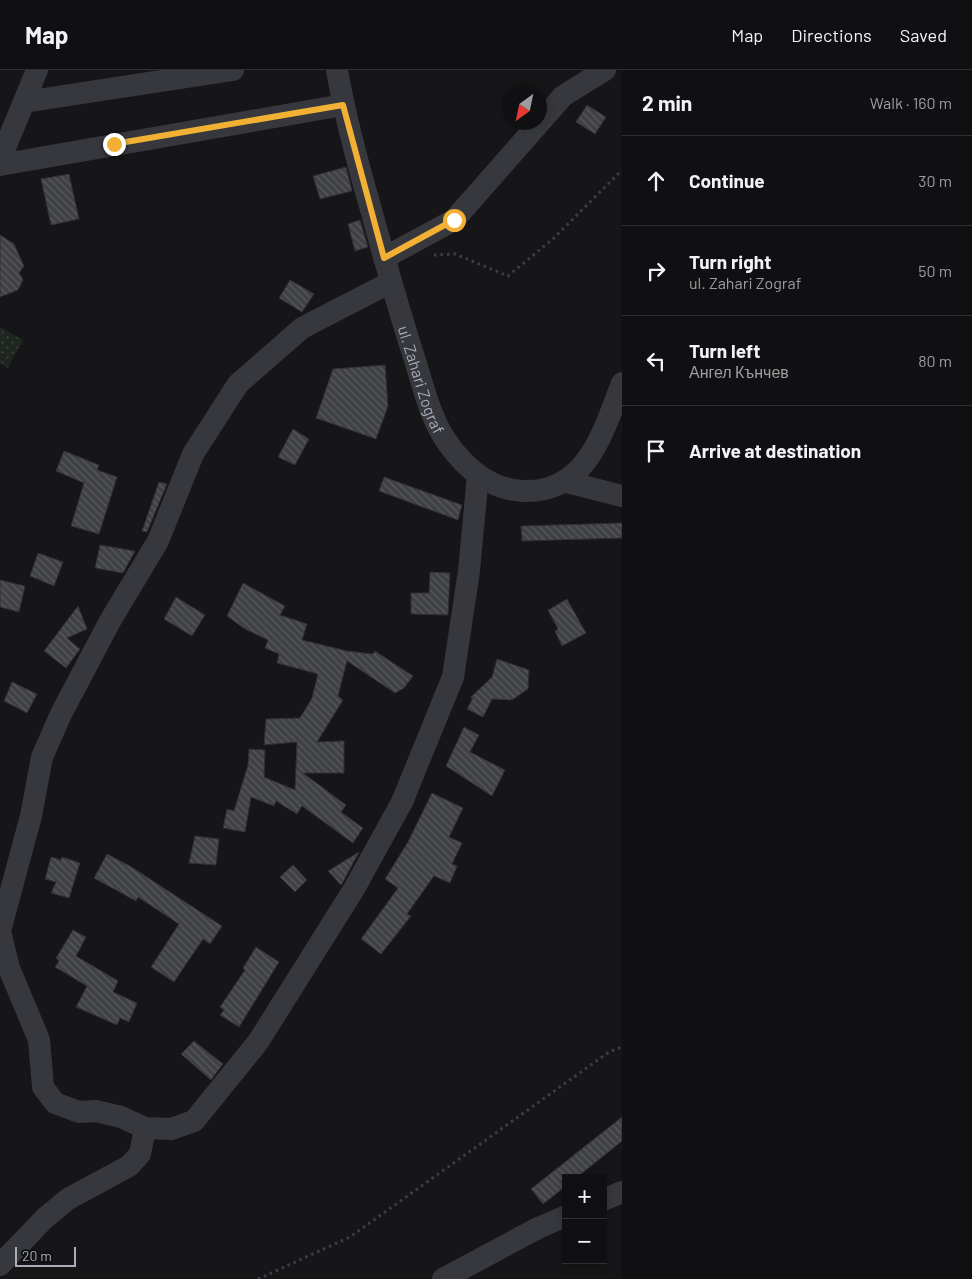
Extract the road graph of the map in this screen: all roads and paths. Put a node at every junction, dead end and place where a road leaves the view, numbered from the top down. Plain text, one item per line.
1 (37, 70) edge
2 (233, 70) edge
3 (337, 70) edge
4 (605, 70) edge
5 (134, 78) edge
6 (24, 102) junction
7 (343, 105) junction
8 (0, 160) edge
9 (0, 165) edge
10 (622, 170) edge
11 (428, 256) dead end
12 (384, 258) junction
13 (391, 282) junction
14 (622, 383) edge
15 (478, 475) junction
16 (567, 482) junction
17 (622, 496) edge
18 (622, 1047) edge
19 (145, 1128) junction
20 (622, 1192) edge
21 (607, 1198) edge
22 (562, 1218) edge
23 (0, 1265) edge
24 (258, 1279) edge
25 (442, 1279) edge

1 - 6 street
2 - 5 street
3 - 7 street, ul. Zahari Zograf
4 - 12 street
5 - 6 street
6 - 8 street
7 - 9 street
7 - 12 street, ul. Zahari Zograf
10 - 11 path
12 - 13 street, ul. Zahari Zograf
13 - 15 street, ul. Zahari Zograf
13 - 19 street
14 - 16 street, ul. Zahari Zograf
15 - 16 street, ul. Zahari Zograf
15 - 19 street
16 - 17 street
18 - 24 path
19 - 23 street
20 - 21 street
22 - 25 street

